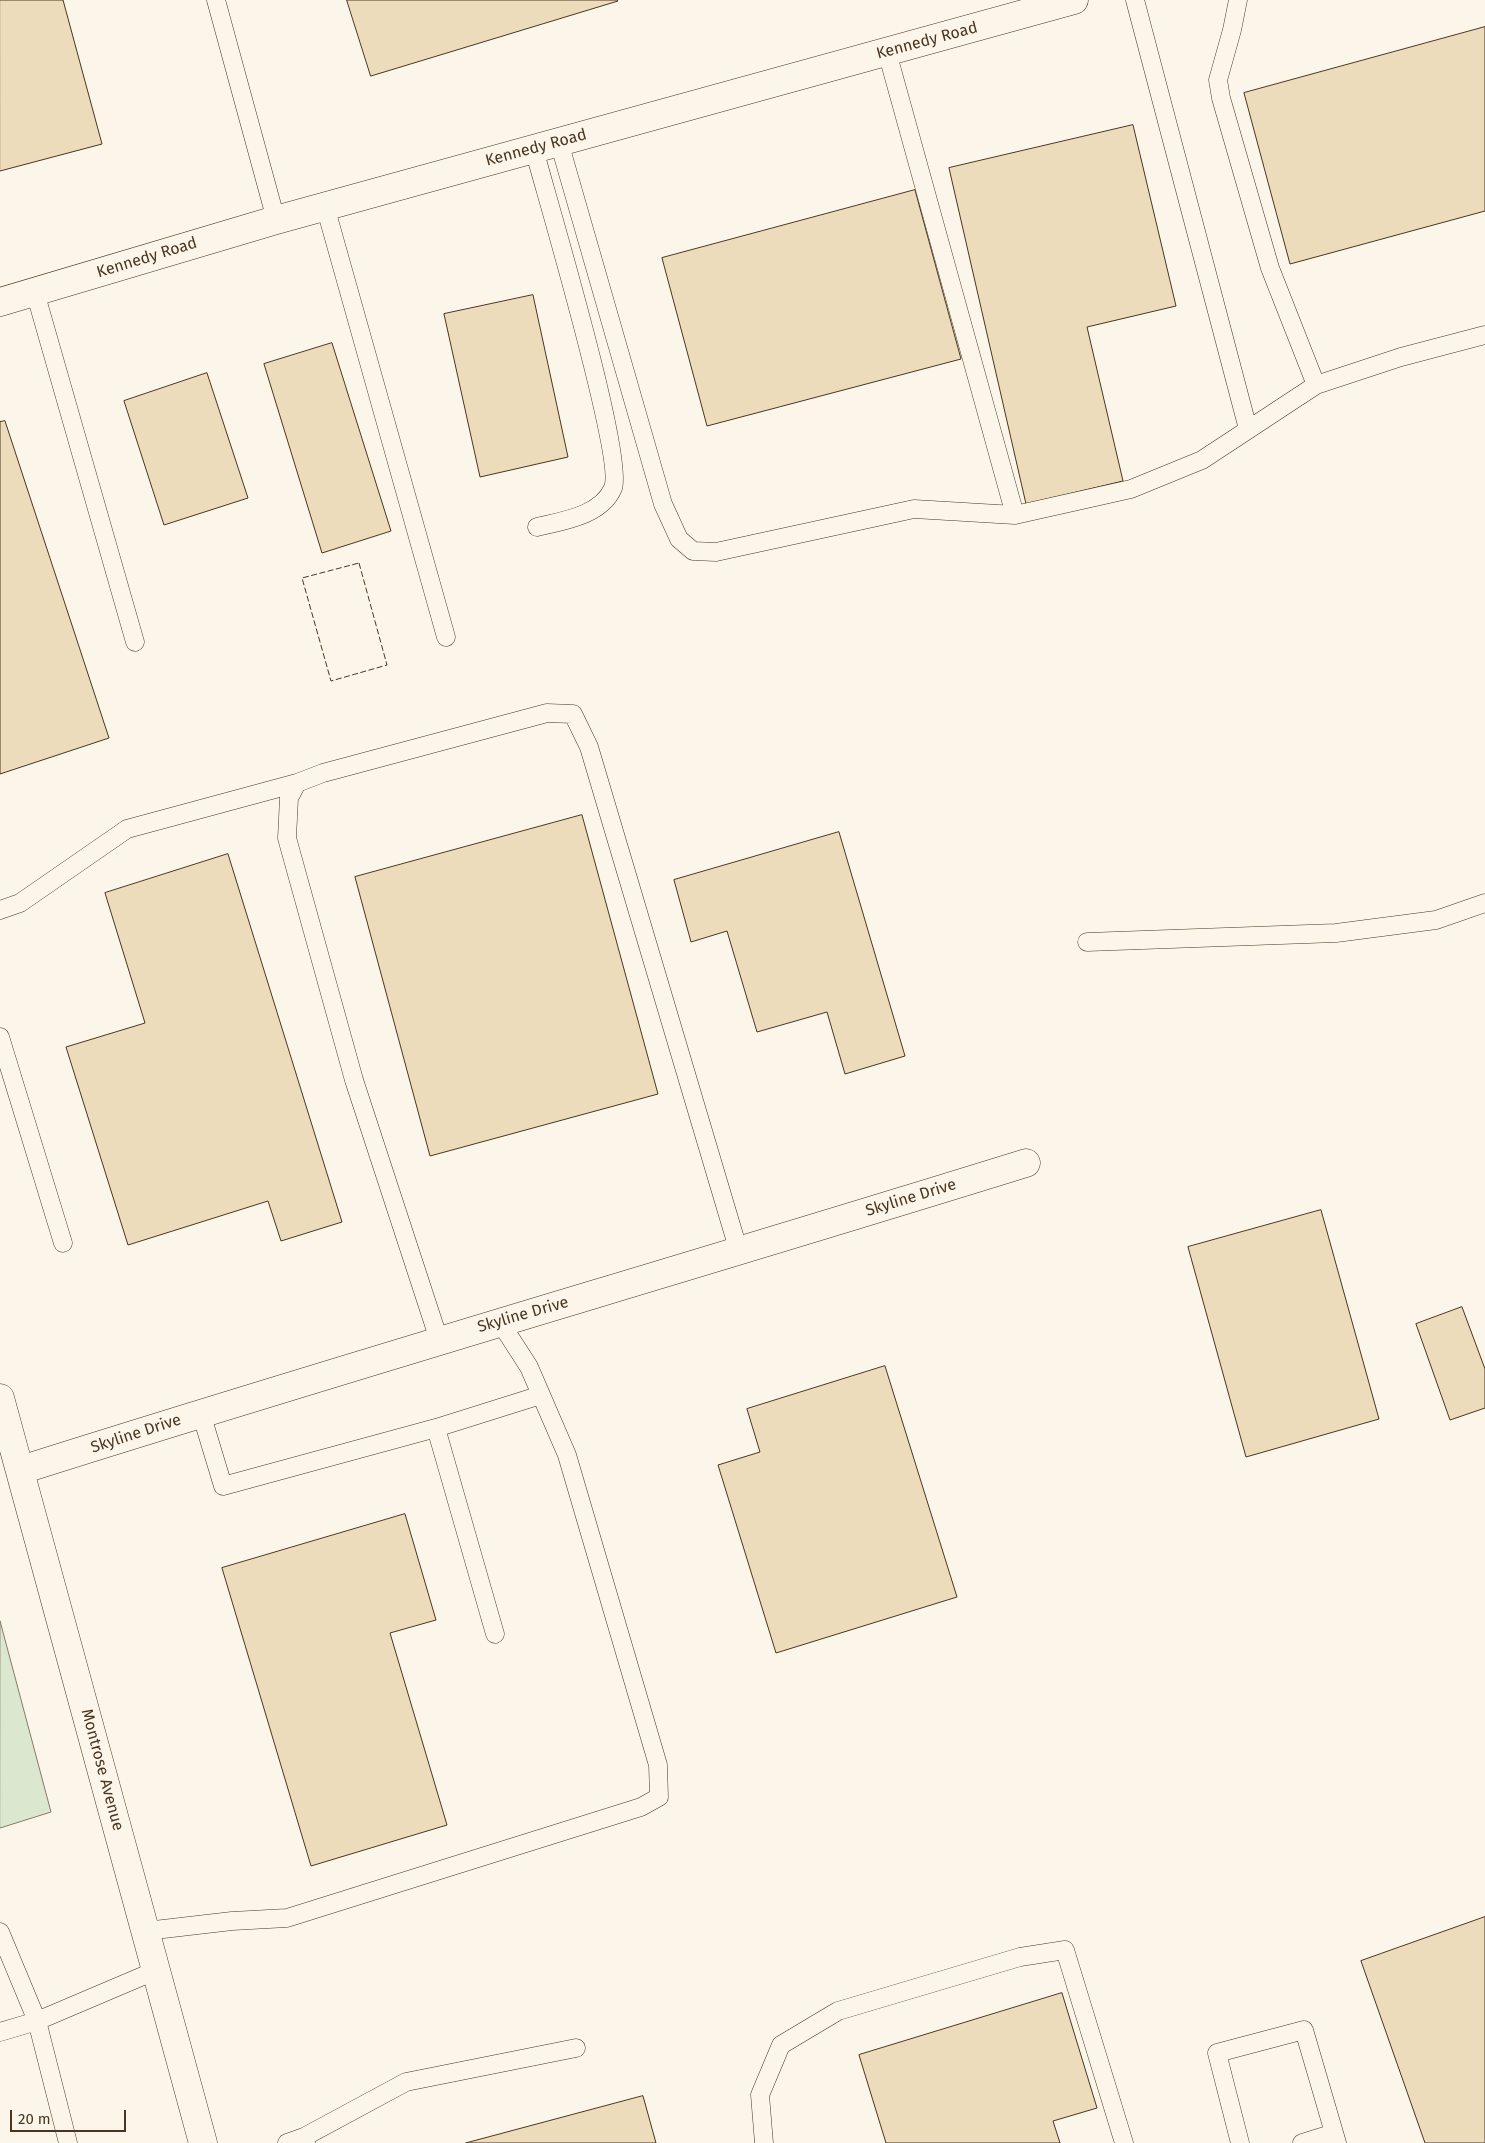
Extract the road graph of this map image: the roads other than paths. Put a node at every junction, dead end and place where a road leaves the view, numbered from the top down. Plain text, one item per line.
1 (216, 0) edge
2 (1074, 0) edge
3 (1135, 0) edge
4 (1238, 0) edge
5 (887, 52) junction
6 (547, 145) junction
7 (325, 206) junction
8 (276, 220) junction
9 (35, 292) junction
10 (0, 302) edge
11 (1485, 335) edge
12 (1316, 385) junction
13 (1248, 429) junction
14 (1015, 515) junction
15 (538, 527) dead end
16 (446, 637) dead end
17 (135, 642) dead end
18 (297, 783) junction
19 (1485, 903) edge
20 (0, 910) edge
21 (1087, 942) dead end
22 (0, 1037) edge
23 (1026, 1163) dead end
24 (63, 1243) dead end
25 (739, 1252) junction
26 (500, 1322) junction
27 (439, 1340) junction
28 (542, 1396) junction
29 (0, 1398) edge
30 (201, 1413) junction
31 (436, 1428) junction
32 (21, 1470) junction
33 (495, 1634) dead end
34 (146, 1931) junction
35 (0, 1932) edge
36 (157, 1970) junction
37 (37, 2021) junction
38 (0, 2032) edge
39 (576, 2048) dead end
40 (1336, 2138) edge
41 (305, 2140) edge
42 (68, 2143) edge
43 (203, 2143) edge
44 (286, 2143) edge
45 (764, 2143) edge
46 (1124, 2143) edge
47 (1240, 2143) edge
48 (1302, 2143) edge

1 - 8 lane
2 - 5 street, Kennedy Road
3 - 13 lane
4 - 12 lane
5 - 6 street, Kennedy Road
5 - 14 lane
6 - 7 street, Kennedy Road
6 - 14 lane
6 - 15 lane
7 - 8 street, Kennedy Road
7 - 16 lane
8 - 9 street, Kennedy Road
9 - 10 street, Kennedy Road
9 - 17 lane
11 - 12 lane
12 - 13 lane
13 - 14 lane
18 - 20 lane
18 - 25 lane
18 - 27 lane
19 - 21 lane
22 - 24 lane
23 - 25 street, Skyline Drive
25 - 26 street, Skyline Drive
26 - 27 street, Skyline Drive
26 - 28 lane
27 - 30 street, Skyline Drive
28 - 31 lane
28 - 34 lane
29 - 32 street, Montrose Avenue
30 - 31 lane
30 - 32 street, Skyline Drive
31 - 33 lane
32 - 34 street, Montrose Avenue
34 - 36 street, Montrose Avenue
35 - 37 lane
36 - 37 lane
36 - 43 street, Montrose Avenue
37 - 38 lane
37 - 42 lane
39 - 41 lane
40 - 47 lane
40 - 48 lane
41 - 44 lane
45 - 46 lane

